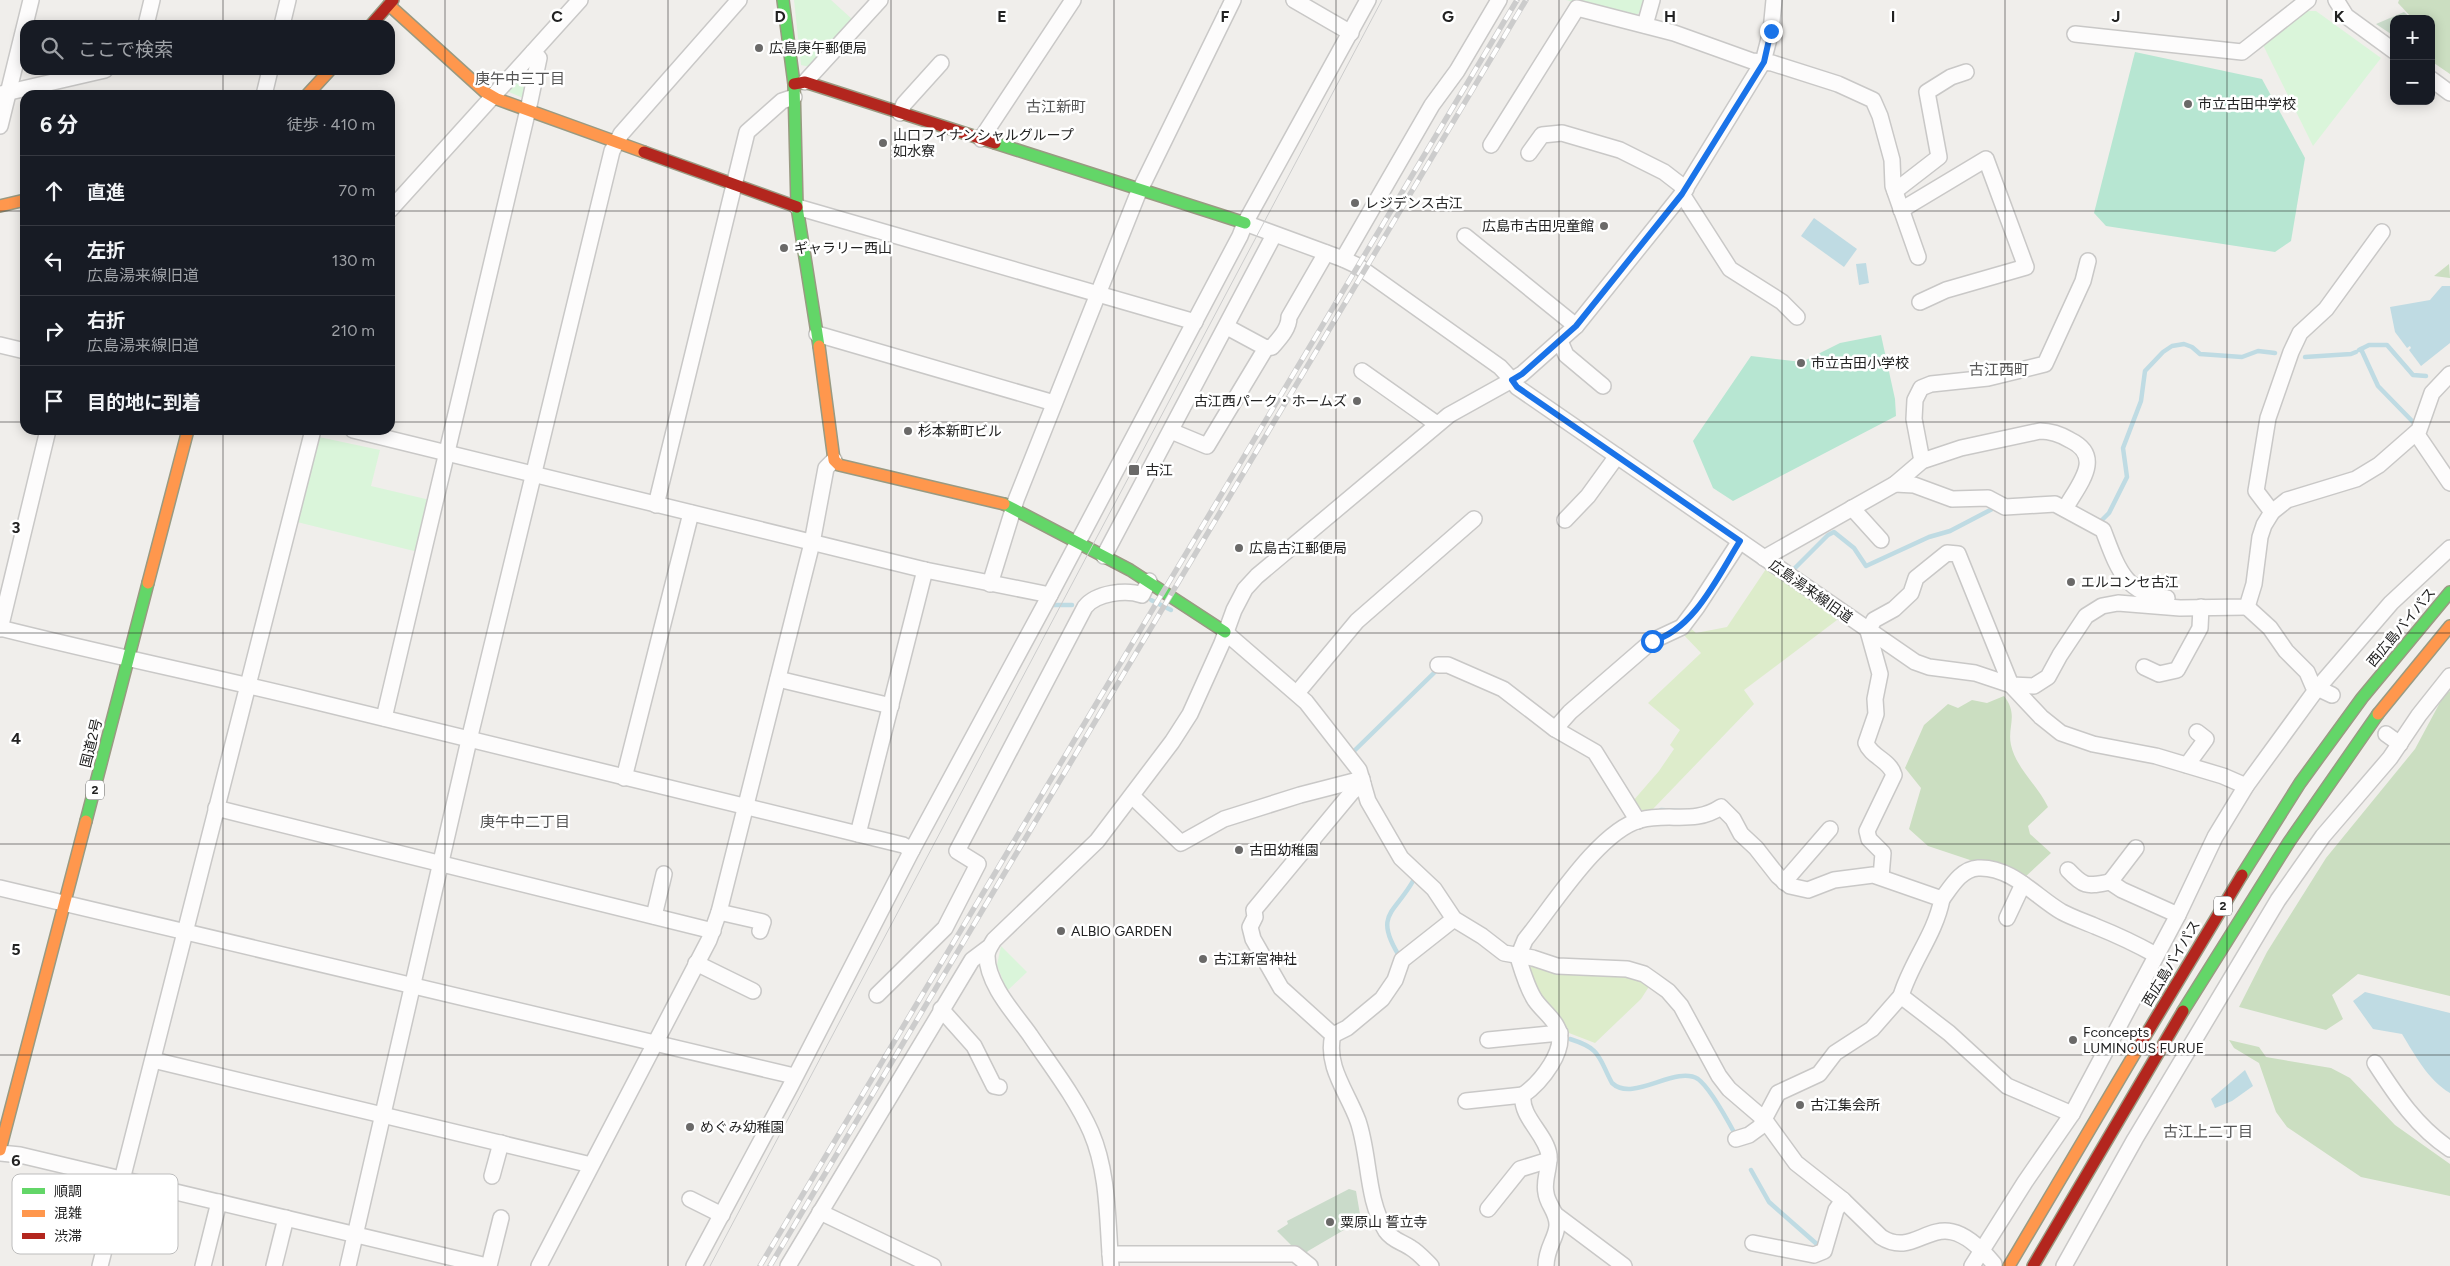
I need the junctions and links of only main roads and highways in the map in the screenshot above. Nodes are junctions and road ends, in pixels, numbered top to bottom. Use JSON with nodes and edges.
{"nodes":[{"id":1,"x":783,"y":0,"type":"edge"},
{"id":2,"x":389,"y":2,"type":"edge"},
{"id":3,"x":375,"y":20,"type":"edge"},
{"id":4,"x":326,"y":75,"type":"edge"},
{"id":5,"x":797,"y":88,"type":"junction"},
{"id":6,"x":312,"y":90,"type":"edge"},
{"id":7,"x":20,"y":201,"type":"edge"},
{"id":8,"x":0,"y":206,"type":"edge"},
{"id":9,"x":796,"y":207,"type":"junction"},
{"id":10,"x":1246,"y":223,"type":"road end"},
{"id":11,"x":187,"y":435,"type":"edge"},
{"id":12,"x":2450,"y":592,"type":"edge"},
{"id":13,"x":2450,"y":626,"type":"edge"},
{"id":14,"x":1225,"y":632,"type":"road end"},
{"id":15,"x":0,"y":1152,"type":"edge"},
{"id":16,"x":2001,"y":1265,"type":"edge"},
{"id":17,"x":2033,"y":1266,"type":"edge"}],
"edges":[{"from":1,"to":5,"type":"main road"},
{"from":2,"to":3,"type":"main road"},
{"from":2,"to":9,"type":"main road"},
{"from":4,"to":6,"type":"main road"},
{"from":5,"to":9,"type":"main road"},
{"from":5,"to":10,"type":"main road"},
{"from":7,"to":8,"type":"main road"},
{"from":9,"to":14,"type":"main road"},
{"from":11,"to":15,"type":"main road","name":"国道2号","number":"2"},
{"from":12,"to":16,"type":"main road","name":"西広島バイパス","number":"2"},
{"from":13,"to":17,"type":"main road","number":"2"}]}
